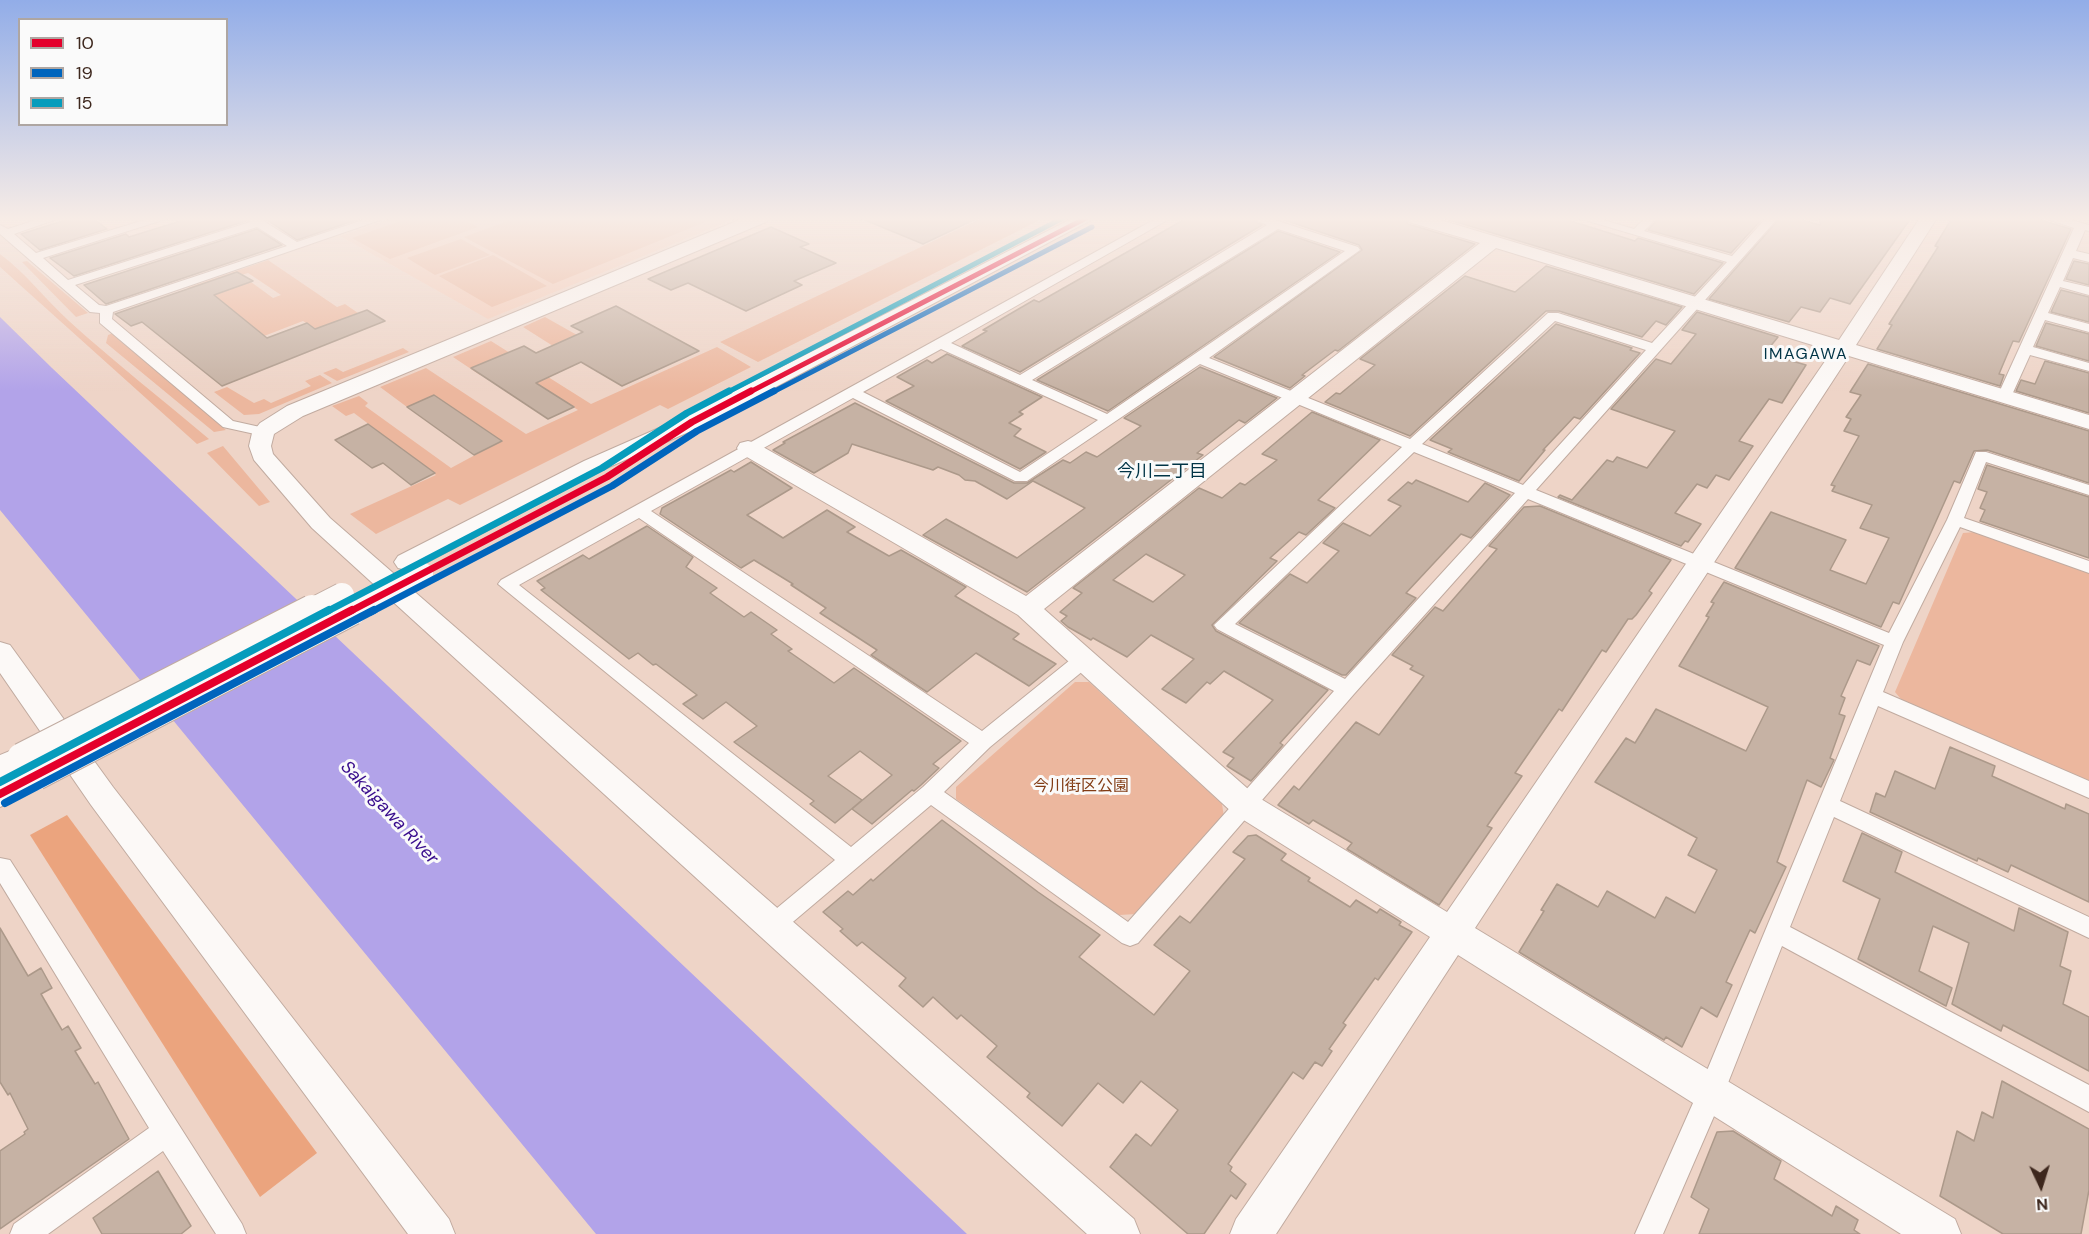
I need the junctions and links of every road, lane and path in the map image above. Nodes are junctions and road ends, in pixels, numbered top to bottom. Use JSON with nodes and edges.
{"nodes":[{"id":1,"x":57,"y":276,"type":"edge"},
{"id":2,"x":92,"y":276,"type":"edge"},
{"id":3,"x":211,"y":276,"type":"edge"},
{"id":4,"x":621,"y":276,"type":"edge"},
{"id":5,"x":975,"y":276,"type":"edge"},
{"id":6,"x":1061,"y":276,"type":"edge"},
{"id":7,"x":1193,"y":276,"type":"edge"},
{"id":8,"x":1318,"y":276,"type":"edge"},
{"id":9,"x":1450,"y":276,"type":"edge"},
{"id":10,"x":1604,"y":276,"type":"edge"},
{"id":11,"x":1721,"y":276,"type":"edge"},
{"id":12,"x":1892,"y":276,"type":"edge"},
{"id":13,"x":2059,"y":276,"type":"edge"},
{"id":14,"x":2056,"y":283,"type":"junction"},
{"id":15,"x":67,"y":284,"type":"junction"},
{"id":16,"x":2089,"y":291,"type":"edge"},
{"id":17,"x":1697,"y":304,"type":"junction"},
{"id":18,"x":107,"y":310,"type":"junction"},
{"id":19,"x":2042,"y":315,"type":"junction"},
{"id":20,"x":2089,"y":328,"type":"edge"},
{"id":21,"x":939,"y":343,"type":"junction"},
{"id":22,"x":1654,"y":348,"type":"junction"},
{"id":23,"x":1844,"y":349,"type":"junction"},
{"id":24,"x":2025,"y":349,"type":"junction"},
{"id":25,"x":1199,"y":359,"type":"junction"},
{"id":26,"x":2089,"y":367,"type":"edge"},
{"id":27,"x":1023,"y":380,"type":"junction"},
{"id":28,"x":852,"y":392,"type":"junction"},
{"id":29,"x":2004,"y":397,"type":"junction"},
{"id":30,"x":1294,"y":398,"type":"junction"},
{"id":31,"x":1109,"y":420,"type":"junction"},
{"id":32,"x":692,"y":422,"type":"junction"},
{"id":33,"x":2089,"y":422,"type":"edge"},
{"id":34,"x":264,"y":432,"type":"junction"},
{"id":35,"x":1412,"y":446,"type":"junction"},
{"id":36,"x":748,"y":448,"type":"junction"},
{"id":37,"x":2089,"y":490,"type":"edge"},
{"id":38,"x":1525,"y":493,"type":"junction"},
{"id":39,"x":638,"y":510,"type":"junction"},
{"id":40,"x":1954,"y":520,"type":"junction"},
{"id":41,"x":1701,"y":564,"type":"junction"},
{"id":42,"x":2089,"y":567,"type":"edge"},
{"id":43,"x":1027,"y":609,"type":"junction"},
{"id":44,"x":1894,"y":642,"type":"junction"},
{"id":45,"x":0,"y":652,"type":"edge"},
{"id":46,"x":1082,"y":661,"type":"junction"},
{"id":47,"x":1347,"y":689,"type":"junction"},
{"id":48,"x":1874,"y":696,"type":"junction"},
{"id":49,"x":983,"y":742,"type":"junction"},
{"id":50,"x":0,"y":769,"type":"edge"},
{"id":51,"x":2089,"y":790,"type":"edge"},
{"id":52,"x":930,"y":793,"type":"junction"},
{"id":53,"x":0,"y":794,"type":"edge"},
{"id":54,"x":1245,"y":805,"type":"junction"},
{"id":55,"x":1829,"y":805,"type":"junction"},
{"id":56,"x":850,"y":859,"type":"junction"},
{"id":57,"x":0,"y":868,"type":"edge"},
{"id":58,"x":773,"y":925,"type":"junction"},
{"id":59,"x":2089,"y":928,"type":"edge"},
{"id":60,"x":1452,"y":931,"type":"junction"},
{"id":61,"x":1776,"y":931,"type":"junction"},
{"id":62,"x":1711,"y":1093,"type":"junction"},
{"id":63,"x":2089,"y":1099,"type":"edge"},
{"id":64,"x":166,"y":1132,"type":"junction"},
{"id":65,"x":422,"y":1229,"type":"edge"},
{"id":66,"x":24,"y":1234,"type":"edge"},
{"id":67,"x":232,"y":1234,"type":"edge"},
{"id":68,"x":1119,"y":1234,"type":"edge"},
{"id":69,"x":1251,"y":1234,"type":"edge"},
{"id":70,"x":1649,"y":1234,"type":"edge"},
{"id":71,"x":1940,"y":1234,"type":"edge"}],
"edges":[{"from":1,"to":15,"type":"street"},
{"from":2,"to":15,"type":"street"},
{"from":3,"to":18,"type":"street"},
{"from":4,"to":34,"type":"street"},
{"from":5,"to":32,"type":"street"},
{"from":6,"to":21,"type":"street"},
{"from":7,"to":27,"type":"street"},
{"from":8,"to":25,"type":"street"},
{"from":9,"to":30,"type":"street"},
{"from":10,"to":17,"type":"street"},
{"from":11,"to":17,"type":"street"},
{"from":12,"to":23,"type":"street"},
{"from":13,"to":14,"type":"street"},
{"from":14,"to":16,"type":"street"},
{"from":14,"to":19,"type":"street"},
{"from":15,"to":18,"type":"street"},
{"from":17,"to":22,"type":"street"},
{"from":17,"to":23,"type":"street"},
{"from":18,"to":34,"type":"street"},
{"from":19,"to":20,"type":"street"},
{"from":19,"to":24,"type":"street"},
{"from":21,"to":27,"type":"street"},
{"from":21,"to":28,"type":"street"},
{"from":22,"to":35,"type":"street"},
{"from":22,"to":38,"type":"street"},
{"from":23,"to":29,"type":"street"},
{"from":23,"to":41,"type":"street"},
{"from":24,"to":26,"type":"street"},
{"from":24,"to":29,"type":"street"},
{"from":25,"to":30,"type":"street"},
{"from":25,"to":31,"type":"street"},
{"from":27,"to":31,"type":"street"},
{"from":28,"to":31,"type":"street"},
{"from":28,"to":36,"type":"street"},
{"from":29,"to":33,"type":"street"},
{"from":30,"to":35,"type":"street"},
{"from":30,"to":43,"type":"street"},
{"from":32,"to":50,"type":"street","bridge":true},
{"from":32,"to":53,"type":"street","bridge":true},
{"from":34,"to":58,"type":"street"},
{"from":35,"to":38,"type":"street"},
{"from":35,"to":47,"type":"street"},
{"from":36,"to":39,"type":"street"},
{"from":36,"to":43,"type":"street"},
{"from":37,"to":40,"type":"street"},
{"from":38,"to":41,"type":"street"},
{"from":38,"to":47,"type":"street"},
{"from":39,"to":49,"type":"street"},
{"from":39,"to":56,"type":"street"},
{"from":40,"to":42,"type":"street"},
{"from":40,"to":44,"type":"street"},
{"from":41,"to":44,"type":"street"},
{"from":41,"to":60,"type":"street"},
{"from":43,"to":46,"type":"street"},
{"from":44,"to":48,"type":"street"},
{"from":45,"to":65,"type":"street"},
{"from":46,"to":49,"type":"street"},
{"from":46,"to":54,"type":"street"},
{"from":47,"to":54,"type":"street"},
{"from":48,"to":51,"type":"street"},
{"from":48,"to":55,"type":"street"},
{"from":49,"to":52,"type":"street"},
{"from":52,"to":54,"type":"street"},
{"from":52,"to":56,"type":"street"},
{"from":54,"to":60,"type":"street"},
{"from":55,"to":59,"type":"street"},
{"from":55,"to":61,"type":"street"},
{"from":56,"to":58,"type":"street"},
{"from":57,"to":64,"type":"street"},
{"from":58,"to":68,"type":"street"},
{"from":60,"to":62,"type":"street"},
{"from":60,"to":69,"type":"street"},
{"from":61,"to":62,"type":"street"},
{"from":61,"to":63,"type":"street"},
{"from":62,"to":70,"type":"street"},
{"from":62,"to":71,"type":"street"},
{"from":64,"to":66,"type":"street"},
{"from":64,"to":67,"type":"street"}]}
